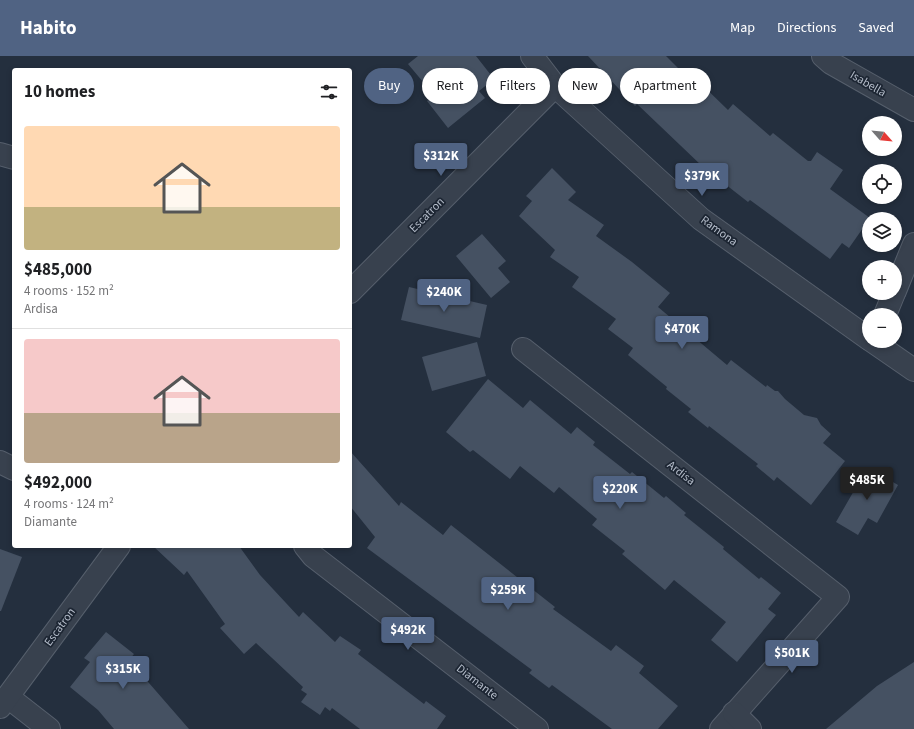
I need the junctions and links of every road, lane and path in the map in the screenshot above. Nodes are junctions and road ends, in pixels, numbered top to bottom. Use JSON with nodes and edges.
{"nodes":[{"id":1,"x":532,"y":56,"type":"edge"},
{"id":2,"x":823,"y":56,"type":"edge"},
{"id":3,"x":555,"y":86,"type":"junction"},
{"id":4,"x":914,"y":110,"type":"edge"},
{"id":5,"x":0,"y":154,"type":"edge"},
{"id":6,"x":12,"y":157,"type":"edge"},
{"id":7,"x":914,"y":244,"type":"edge"},
{"id":8,"x":902,"y":274,"type":"edge"},
{"id":9,"x":352,"y":290,"type":"edge"},
{"id":10,"x":862,"y":334,"type":"edge"},
{"id":11,"x":882,"y":348,"type":"edge"},
{"id":12,"x":524,"y":349,"type":"dead end"},
{"id":13,"x":914,"y":370,"type":"edge"},
{"id":14,"x":0,"y":462,"type":"edge"},
{"id":15,"x":12,"y":469,"type":"edge"},
{"id":16,"x":118,"y":548,"type":"edge"},
{"id":17,"x":307,"y":548,"type":"edge"},
{"id":18,"x":4,"y":702,"type":"edge"},
{"id":19,"x":728,"y":721,"type":"edge"},
{"id":20,"x":49,"y":729,"type":"edge"},
{"id":21,"x":537,"y":729,"type":"edge"},
{"id":22,"x":750,"y":729,"type":"edge"}],
"edges":[{"from":1,"to":3,"type":"street","name":"Ramona"},
{"from":2,"to":4,"type":"street","name":"Isabella"},
{"from":3,"to":9,"type":"street","name":"Escatron"},
{"from":3,"to":10,"type":"street","name":"Ramona"},
{"from":5,"to":6,"type":"street"},
{"from":7,"to":8,"type":"street"},
{"from":11,"to":13,"type":"street","name":"Ramona"},
{"from":12,"to":19,"type":"street","name":"Ardisa"},
{"from":14,"to":15,"type":"street"},
{"from":16,"to":18,"type":"street","name":"Escatron"},
{"from":17,"to":21,"type":"street","name":"Diamante"},
{"from":18,"to":20,"type":"street"},
{"from":19,"to":22,"type":"street"}]}
